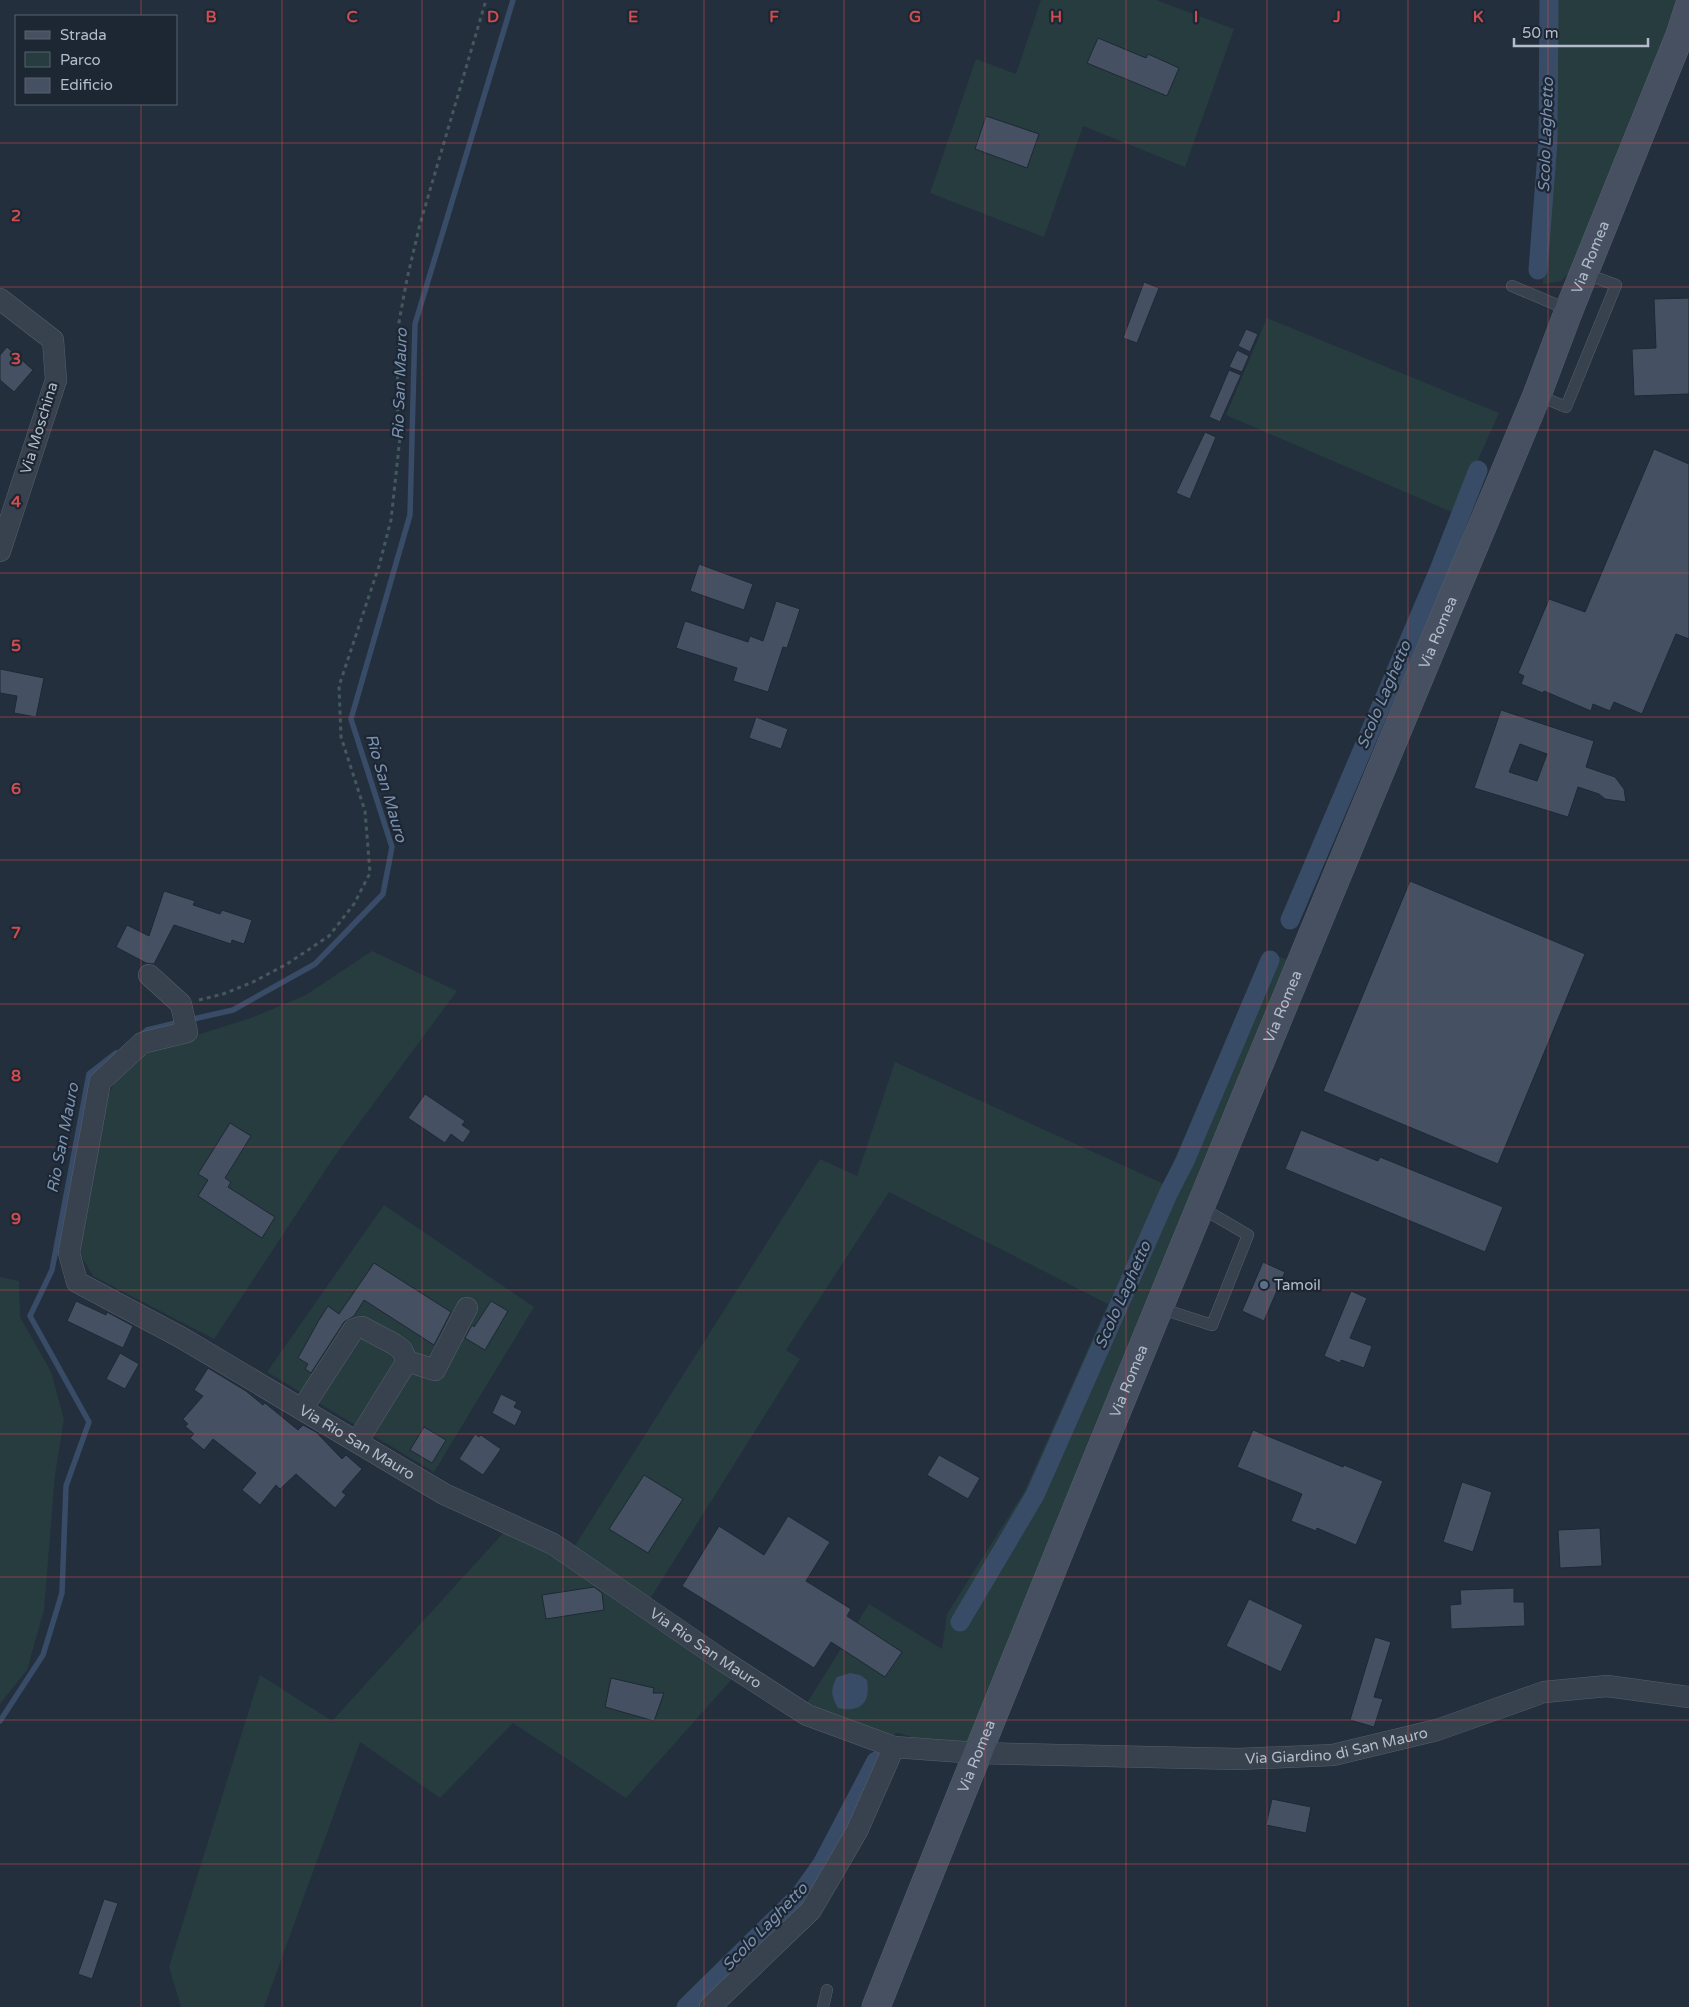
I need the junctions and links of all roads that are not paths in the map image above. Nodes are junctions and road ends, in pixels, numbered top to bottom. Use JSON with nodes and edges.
{"nodes":[{"id":1,"x":1689,"y":7,"type":"edge"},
{"id":2,"x":1583,"y":273,"type":"junction"},
{"id":3,"x":1512,"y":286,"type":"dead end"},
{"id":4,"x":0,"y":299,"type":"edge"},
{"id":5,"x":1569,"y":310,"type":"junction"},
{"id":6,"x":1537,"y":395,"type":"junction"},
{"id":7,"x":0,"y":551,"type":"edge"},
{"id":8,"x":149,"y":975,"type":"dead end"},
{"id":9,"x":1200,"y":1207,"type":"junction"},
{"id":10,"x":467,"y":1308,"type":"dead end"},
{"id":11,"x":1159,"y":1308,"type":"junction"},
{"id":12,"x":407,"y":1361,"type":"junction"},
{"id":13,"x":302,"y":1409,"type":"junction"},
{"id":14,"x":358,"y":1442,"type":"junction"},
{"id":15,"x":1689,"y":1697,"type":"edge"},
{"id":16,"x":894,"y":1747,"type":"junction"},
{"id":17,"x":977,"y":1753,"type":"junction"},
{"id":18,"x":827,"y":1990,"type":"dead end"},
{"id":19,"x":710,"y":2007,"type":"edge"},
{"id":20,"x":823,"y":2007,"type":"edge"},
{"id":21,"x":876,"y":2007,"type":"edge"}],
"edges":[{"from":1,"to":2,"type":"main road","name":"Via Romea"},
{"from":2,"to":5,"type":"main road","name":"Via Romea"},
{"from":2,"to":6,"type":"lane"},
{"from":3,"to":5,"type":"lane"},
{"from":4,"to":7,"type":"street","name":"Via Moschina"},
{"from":5,"to":6,"type":"main road","name":"Via Romea"},
{"from":6,"to":9,"type":"main road","name":"Via Romea"},
{"from":8,"to":13,"type":"street","name":"Via Rio San Mauro"},
{"from":9,"to":11,"type":"main road","name":"Via Romea"},
{"from":9,"to":11,"type":"lane"},
{"from":10,"to":12,"type":"street"},
{"from":11,"to":17,"type":"main road","name":"Via Romea"},
{"from":12,"to":13,"type":"street"},
{"from":12,"to":14,"type":"street"},
{"from":13,"to":14,"type":"street","name":"Via Rio San Mauro"},
{"from":14,"to":16,"type":"street","name":"Via Rio San Mauro"},
{"from":15,"to":17,"type":"street","name":"Via Giardino di San Mauro"},
{"from":16,"to":17,"type":"street","name":"Via Rio San Mauro"},
{"from":16,"to":19,"type":"street"},
{"from":17,"to":21,"type":"main road","name":"Via Romea"},
{"from":18,"to":20,"type":"lane"}]}
